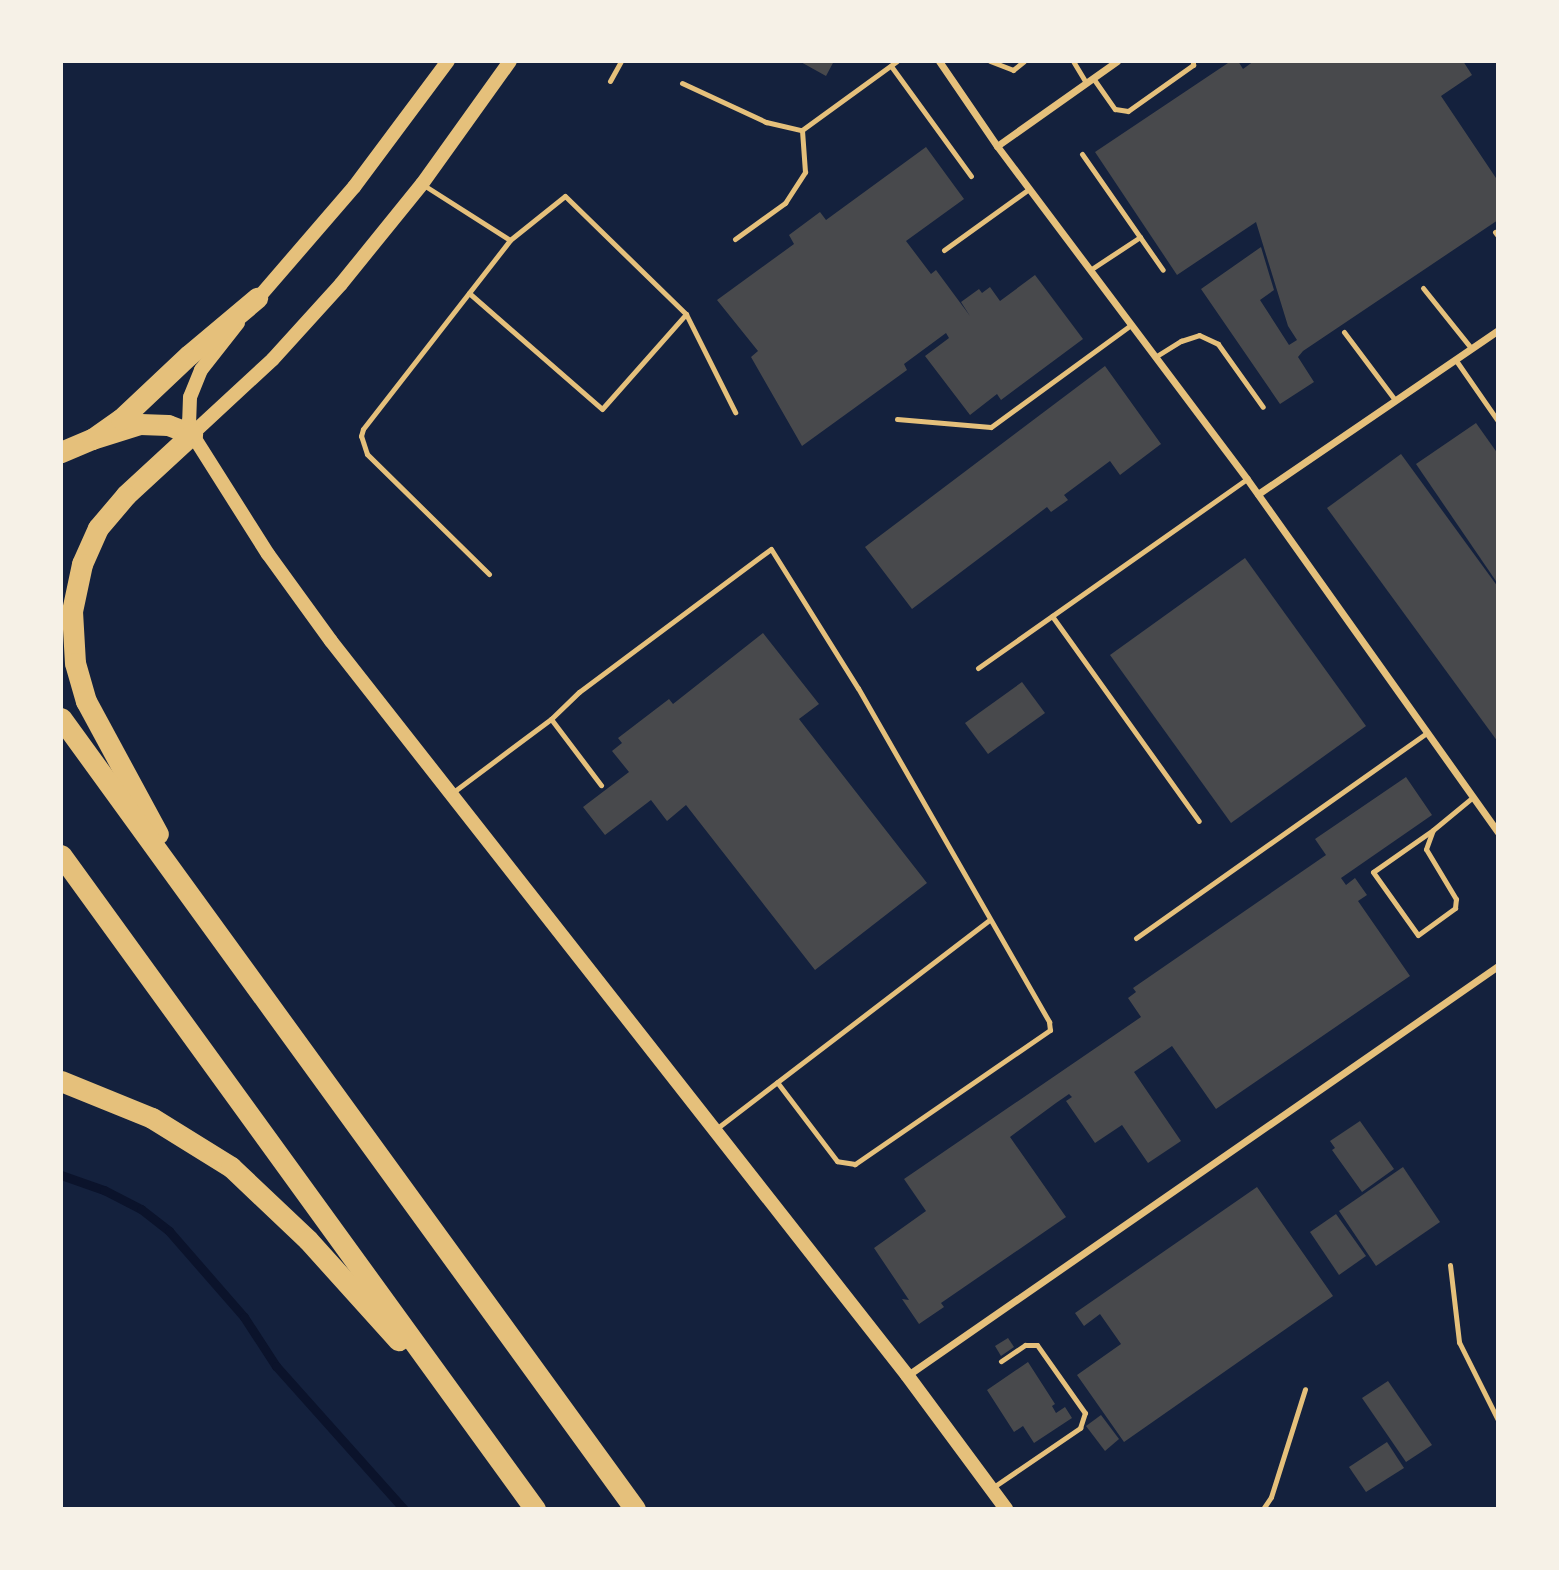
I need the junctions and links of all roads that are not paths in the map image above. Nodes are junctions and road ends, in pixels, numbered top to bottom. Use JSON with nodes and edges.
{"nodes":[{"id":1,"x":448,"y":61,"type":"edge"},
{"id":2,"x":510,"y":61,"type":"edge"},
{"id":3,"x":621,"y":61,"type":"edge"},
{"id":4,"x":897,"y":61,"type":"edge"},
{"id":5,"x":939,"y":61,"type":"edge"},
{"id":6,"x":990,"y":61,"type":"edge"},
{"id":7,"x":1024,"y":61,"type":"edge"},
{"id":8,"x":1073,"y":61,"type":"edge"},
{"id":9,"x":1117,"y":61,"type":"edge"},
{"id":10,"x":1193,"y":61,"type":"edge"},
{"id":11,"x":891,"y":66,"type":"junction"},
{"id":12,"x":610,"y":81,"type":"dead end"},
{"id":13,"x":1089,"y":81,"type":"junction"},
{"id":14,"x":682,"y":83,"type":"dead end"},
{"id":15,"x":802,"y":130,"type":"junction"},
{"id":16,"x":997,"y":146,"type":"junction"},
{"id":17,"x":1082,"y":154,"type":"dead end"},
{"id":18,"x":971,"y":176,"type":"dead end"},
{"id":19,"x":422,"y":184,"type":"junction"},
{"id":20,"x":1029,"y":189,"type":"junction"},
{"id":21,"x":1140,"y":237,"type":"junction"},
{"id":22,"x":735,"y":239,"type":"dead end"},
{"id":23,"x":509,"y":240,"type":"junction"},
{"id":24,"x":944,"y":250,"type":"dead end"},
{"id":25,"x":1090,"y":270,"type":"junction"},
{"id":26,"x":1163,"y":270,"type":"dead end"},
{"id":27,"x":1423,"y":288,"type":"dead end"},
{"id":28,"x":469,"y":293,"type":"junction"},
{"id":29,"x":257,"y":299,"type":"junction"},
{"id":30,"x":686,"y":314,"type":"junction"},
{"id":31,"x":1131,"y":325,"type":"junction"},
{"id":32,"x":1498,"y":330,"type":"edge"},
{"id":33,"x":1344,"y":332,"type":"dead end"},
{"id":34,"x":1471,"y":348,"type":"junction"},
{"id":35,"x":1155,"y":357,"type":"junction"},
{"id":36,"x":1455,"y":359,"type":"junction"},
{"id":37,"x":1395,"y":400,"type":"junction"},
{"id":38,"x":1263,"y":407,"type":"dead end"},
{"id":39,"x":735,"y":412,"type":"dead end"},
{"id":40,"x":897,"y":419,"type":"dead end"},
{"id":41,"x":1498,"y":421,"type":"edge"},
{"id":42,"x":192,"y":434,"type":"junction"},
{"id":43,"x":92,"y":439,"type":"junction"},
{"id":44,"x":61,"y":452,"type":"edge"},
{"id":45,"x":1247,"y":479,"type":"junction"},
{"id":46,"x":1258,"y":494,"type":"junction"},
{"id":47,"x":489,"y":574,"type":"dead end"},
{"id":48,"x":1052,"y":616,"type":"junction"},
{"id":49,"x":978,"y":668,"type":"dead end"},
{"id":50,"x":61,"y":718,"type":"edge"},
{"id":51,"x":551,"y":719,"type":"junction"},
{"id":52,"x":1427,"y":733,"type":"junction"},
{"id":53,"x":601,"y":785,"type":"dead end"},
{"id":54,"x":452,"y":793,"type":"junction"},
{"id":55,"x":1473,"y":797,"type":"junction"},
{"id":56,"x":1199,"y":821,"type":"dead end"},
{"id":57,"x":1433,"y":830,"type":"junction"},
{"id":58,"x":1498,"y":832,"type":"edge"},
{"id":59,"x":61,"y":855,"type":"edge"},
{"id":60,"x":205,"y":918,"type":"junction"},
{"id":61,"x":989,"y":920,"type":"junction"},
{"id":62,"x":1136,"y":938,"type":"dead end"},
{"id":63,"x":1498,"y":966,"type":"edge"},
{"id":64,"x":61,"y":1081,"type":"edge"},
{"id":65,"x":777,"y":1082,"type":"junction"},
{"id":66,"x":715,"y":1130,"type":"junction"},
{"id":67,"x":1450,"y":1265,"type":"dead end"},
{"id":68,"x":1000,"y":1361,"type":"dead end"},
{"id":69,"x":907,"y":1375,"type":"junction"},
{"id":70,"x":1305,"y":1389,"type":"dead end"},
{"id":71,"x":1498,"y":1420,"type":"edge"},
{"id":72,"x":476,"y":1429,"type":"junction"},
{"id":73,"x":992,"y":1488,"type":"junction"},
{"id":74,"x":535,"y":1509,"type":"edge"},
{"id":75,"x":635,"y":1509,"type":"edge"},
{"id":76,"x":1006,"y":1509,"type":"edge"},
{"id":77,"x":1264,"y":1509,"type":"edge"}],
"edges":[{"from":1,"to":29,"type":"main road"},
{"from":2,"to":19,"type":"main road"},
{"from":3,"to":12,"type":"lane"},
{"from":4,"to":11,"type":"lane"},
{"from":5,"to":16,"type":"street"},
{"from":6,"to":7,"type":"lane"},
{"from":8,"to":13,"type":"lane"},
{"from":9,"to":13,"type":"street"},
{"from":10,"to":13,"type":"lane"},
{"from":11,"to":15,"type":"lane"},
{"from":11,"to":18,"type":"lane"},
{"from":13,"to":16,"type":"street"},
{"from":14,"to":15,"type":"lane"},
{"from":15,"to":22,"type":"lane"},
{"from":16,"to":20,"type":"street"},
{"from":17,"to":21,"type":"lane"},
{"from":19,"to":23,"type":"lane"},
{"from":19,"to":42,"type":"main road"},
{"from":20,"to":24,"type":"lane"},
{"from":20,"to":25,"type":"street"},
{"from":21,"to":25,"type":"lane"},
{"from":21,"to":26,"type":"lane"},
{"from":23,"to":28,"type":"lane"},
{"from":23,"to":30,"type":"lane"},
{"from":25,"to":31,"type":"street"},
{"from":27,"to":34,"type":"lane"},
{"from":28,"to":30,"type":"lane"},
{"from":28,"to":47,"type":"lane"},
{"from":29,"to":42,"type":"main road"},
{"from":29,"to":43,"type":"highway"},
{"from":30,"to":39,"type":"lane"},
{"from":31,"to":35,"type":"street"},
{"from":31,"to":40,"type":"lane"},
{"from":32,"to":34,"type":"street"},
{"from":33,"to":37,"type":"lane"},
{"from":34,"to":36,"type":"street"},
{"from":35,"to":38,"type":"lane"},
{"from":35,"to":45,"type":"street"},
{"from":36,"to":37,"type":"street"},
{"from":36,"to":41,"type":"lane"},
{"from":37,"to":46,"type":"street"},
{"from":42,"to":43,"type":"highway"},
{"from":42,"to":54,"type":"main road"},
{"from":42,"to":60,"type":"highway"},
{"from":43,"to":44,"type":"highway"},
{"from":45,"to":46,"type":"street"},
{"from":45,"to":48,"type":"lane"},
{"from":46,"to":52,"type":"street"},
{"from":48,"to":49,"type":"lane"},
{"from":48,"to":56,"type":"lane"},
{"from":50,"to":60,"type":"highway"},
{"from":51,"to":53,"type":"lane"},
{"from":51,"to":54,"type":"lane"},
{"from":51,"to":61,"type":"lane"},
{"from":52,"to":55,"type":"street"},
{"from":52,"to":62,"type":"lane"},
{"from":54,"to":66,"type":"main road"},
{"from":55,"to":57,"type":"lane"},
{"from":55,"to":58,"type":"street"},
{"from":57,"to":57,"type":"lane"},
{"from":59,"to":72,"type":"highway"},
{"from":60,"to":75,"type":"highway"},
{"from":61,"to":65,"type":"lane"},
{"from":61,"to":65,"type":"lane"},
{"from":63,"to":69,"type":"street"},
{"from":64,"to":72,"type":"highway"},
{"from":65,"to":66,"type":"lane"},
{"from":66,"to":69,"type":"main road"},
{"from":67,"to":71,"type":"lane"},
{"from":68,"to":73,"type":"lane"},
{"from":69,"to":73,"type":"main road"},
{"from":70,"to":77,"type":"lane"},
{"from":72,"to":74,"type":"highway"},
{"from":73,"to":76,"type":"main road"}]}
